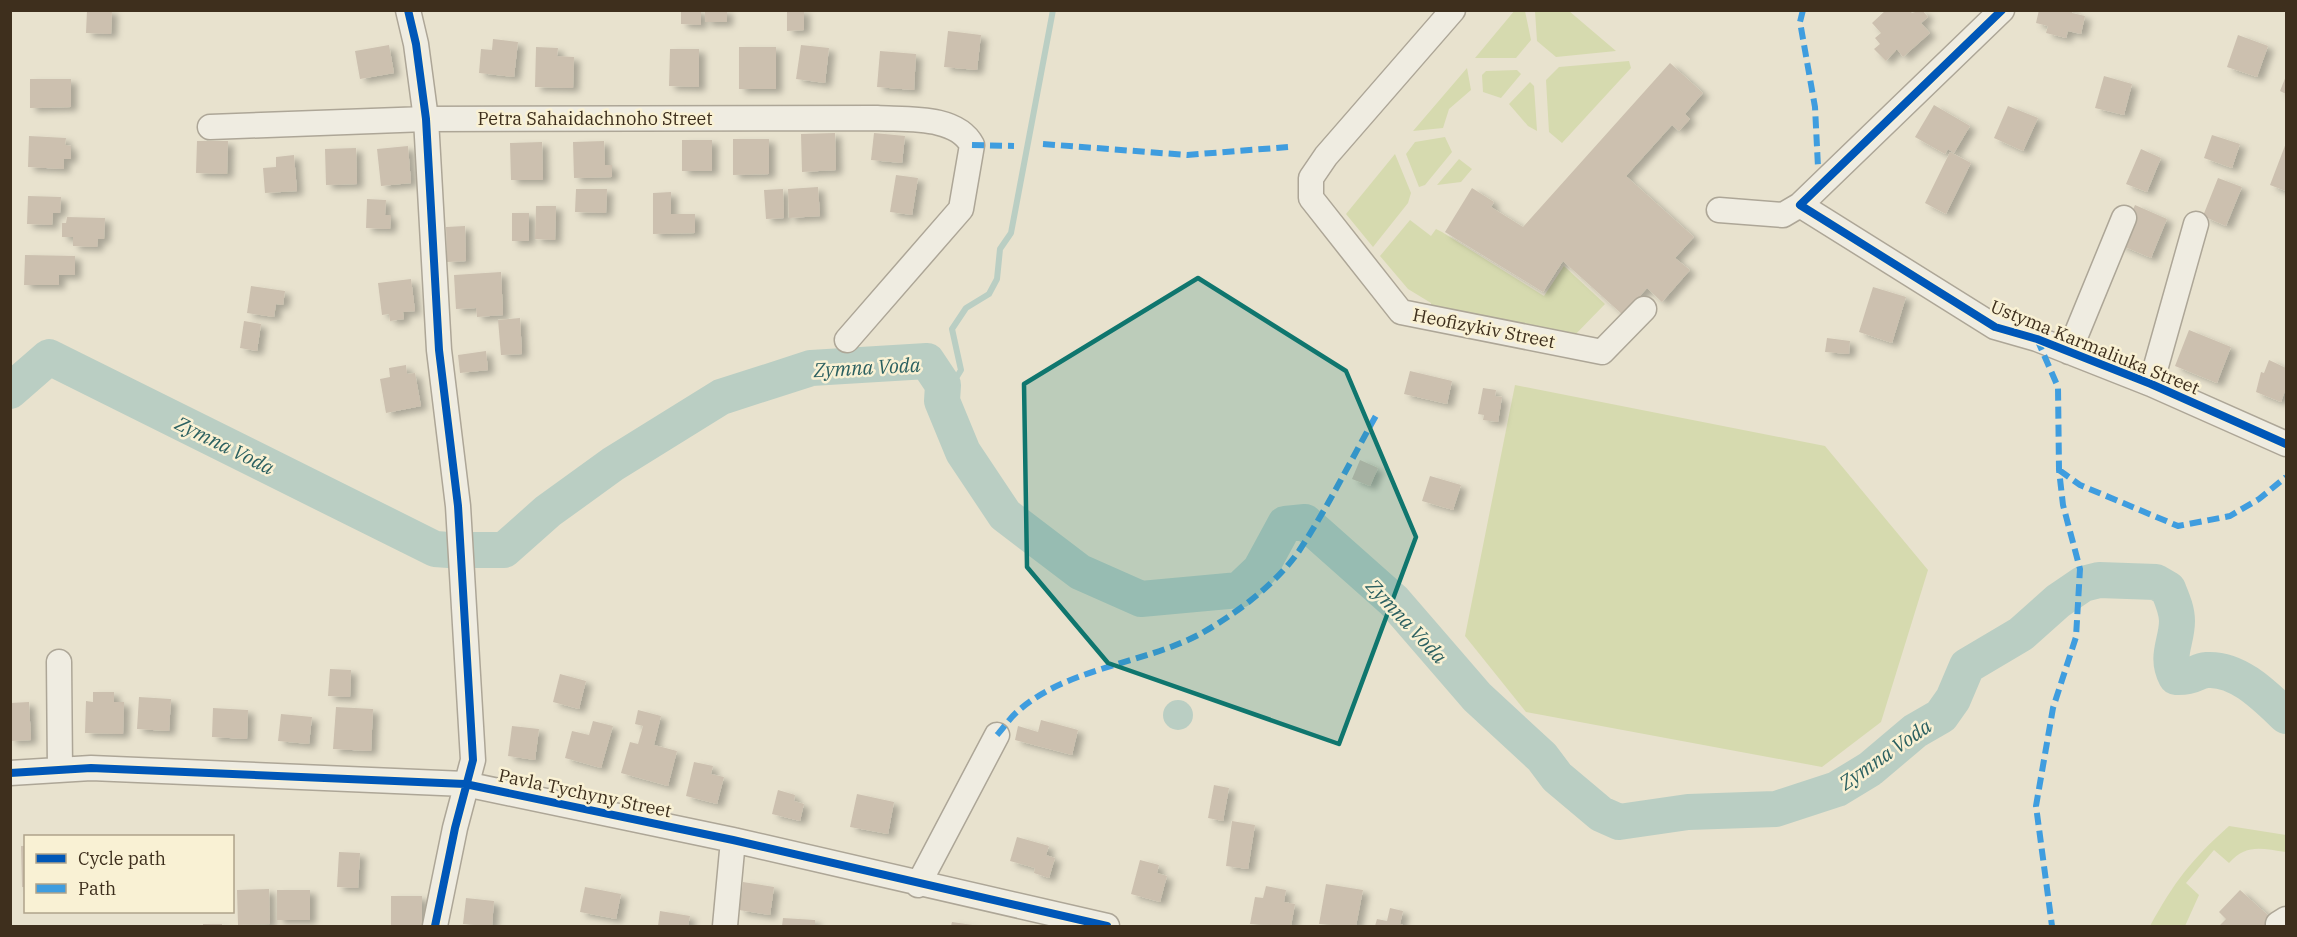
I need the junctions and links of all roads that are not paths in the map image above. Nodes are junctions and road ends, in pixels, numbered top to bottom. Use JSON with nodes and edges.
{"nodes":[{"id":1,"x":408,"y":10,"type":"edge"},
{"id":2,"x":1453,"y":10,"type":"edge"},
{"id":3,"x":2002,"y":10,"type":"edge"},
{"id":4,"x":426,"y":119,"type":"junction"},
{"id":5,"x":210,"y":127,"type":"dead end"},
{"id":6,"x":1800,"y":205,"type":"junction"},
{"id":7,"x":1719,"y":210,"type":"dead end"},
{"id":8,"x":2124,"y":218,"type":"dead end"},
{"id":9,"x":2196,"y":224,"type":"dead end"},
{"id":10,"x":1644,"y":309,"type":"dead end"},
{"id":11,"x":847,"y":340,"type":"dead end"},
{"id":12,"x":2069,"y":352,"type":"junction"},
{"id":13,"x":2151,"y":384,"type":"junction"},
{"id":14,"x":2286,"y":444,"type":"edge"},
{"id":15,"x":59,"y":662,"type":"dead end"},
{"id":16,"x":997,"y":735,"type":"dead end"},
{"id":17,"x":60,"y":770,"type":"junction"},
{"id":18,"x":10,"y":773,"type":"edge"},
{"id":19,"x":465,"y":784,"type":"junction"},
{"id":20,"x":733,"y":840,"type":"junction"},
{"id":21,"x":918,"y":885,"type":"junction"},
{"id":22,"x":435,"y":927,"type":"edge"},
{"id":23,"x":725,"y":927,"type":"edge"},
{"id":24,"x":1107,"y":927,"type":"edge"}],
"edges":[{"from":1,"to":4,"type":"street"},
{"from":2,"to":10,"type":"street","name":"Heofizykiv Street"},
{"from":3,"to":6,"type":"street"},
{"from":4,"to":5,"type":"street","name":"Petra Sahaidachnoho Street"},
{"from":4,"to":11,"type":"street","name":"Petra Sahaidachnoho Street"},
{"from":4,"to":19,"type":"street"},
{"from":6,"to":7,"type":"street"},
{"from":6,"to":12,"type":"street","name":"Ustyma Karmaliuka Street"},
{"from":8,"to":12,"type":"street"},
{"from":9,"to":13,"type":"street"},
{"from":12,"to":13,"type":"street","name":"Ustyma Karmaliuka Street"},
{"from":13,"to":14,"type":"street","name":"Ustyma Karmaliuka Street"},
{"from":15,"to":17,"type":"street"},
{"from":16,"to":21,"type":"street"},
{"from":17,"to":18,"type":"street","name":"Pavla Tychyny Street"},
{"from":17,"to":19,"type":"street","name":"Pavla Tychyny Street"},
{"from":19,"to":20,"type":"street","name":"Pavla Tychyny Street"},
{"from":19,"to":22,"type":"street"},
{"from":20,"to":21,"type":"street","name":"Pavla Tychyny Street"},
{"from":20,"to":23,"type":"street"},
{"from":21,"to":24,"type":"street","name":"Pavla Tychyny Street"}]}
